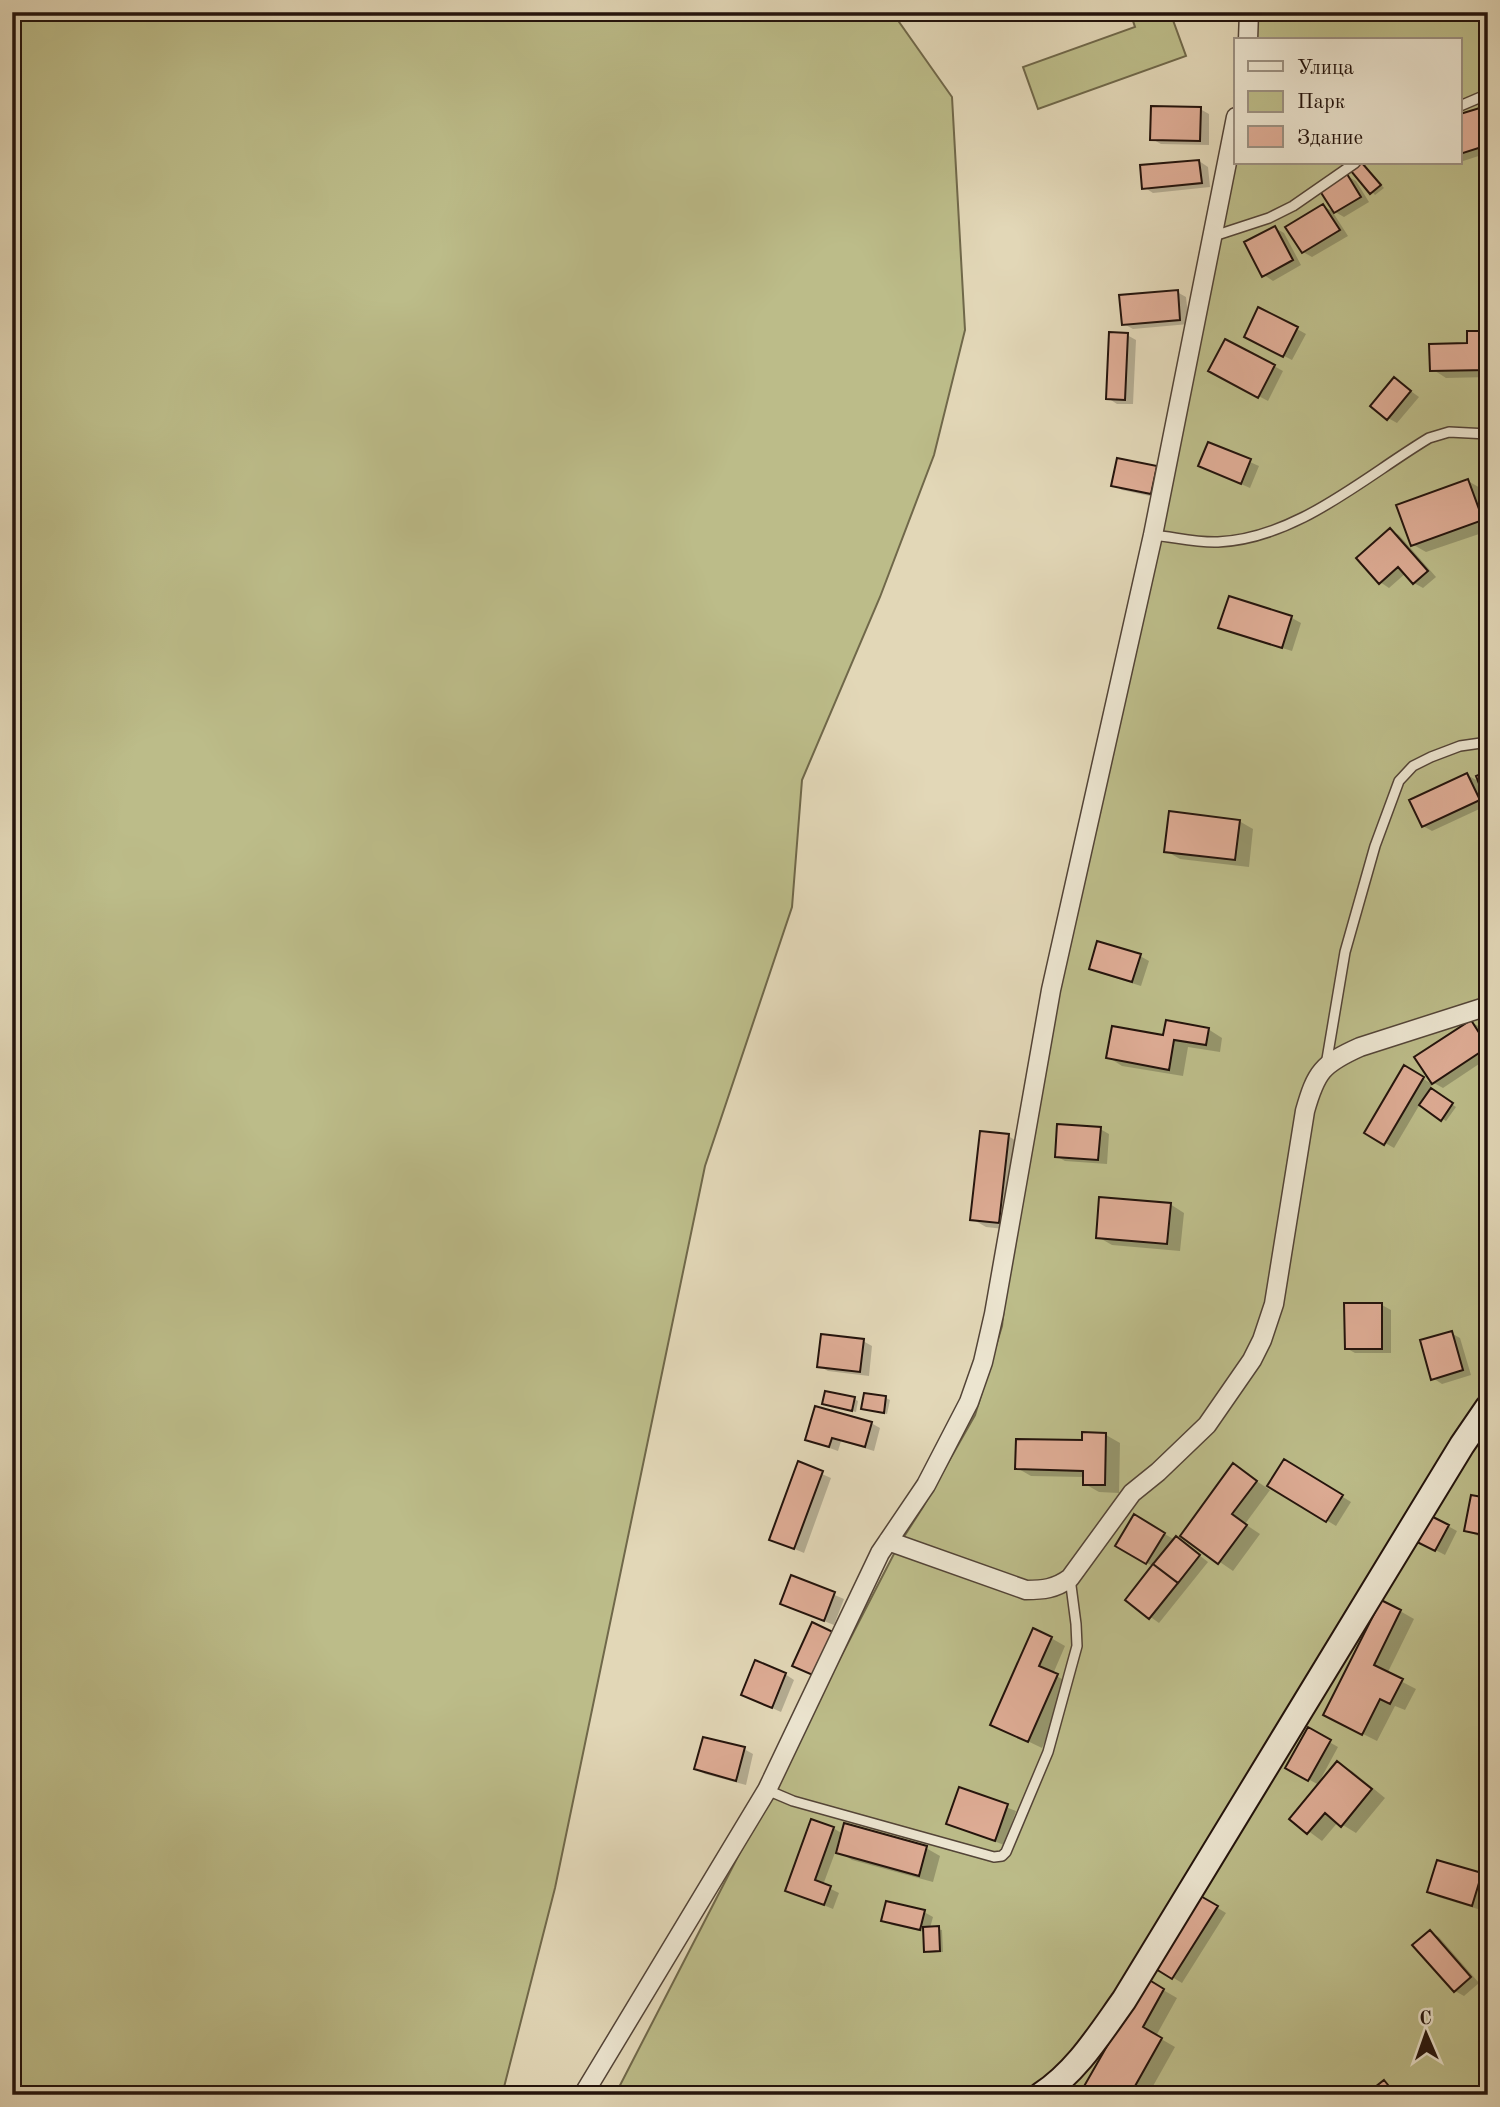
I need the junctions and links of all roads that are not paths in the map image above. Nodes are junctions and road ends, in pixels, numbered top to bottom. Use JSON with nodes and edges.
{"nodes":[{"id":1,"x":1249,"y":12,"type":"edge"},
{"id":2,"x":1248,"y":38,"type":"edge"},
{"id":3,"x":1488,"y":94,"type":"edge"},
{"id":4,"x":1462,"y":105,"type":"edge"},
{"id":5,"x":1234,"y":128,"type":"edge"},
{"id":6,"x":1353,"y":164,"type":"edge"},
{"id":7,"x":1214,"y":236,"type":"junction"},
{"id":8,"x":1488,"y":434,"type":"edge"},
{"id":9,"x":1153,"y":535,"type":"junction"},
{"id":10,"x":1488,"y":741,"type":"edge"},
{"id":11,"x":1488,"y":1006,"type":"edge"},
{"id":12,"x":1325,"y":1066,"type":"junction"},
{"id":13,"x":1488,"y":1407,"type":"edge"},
{"id":14,"x":888,"y":1541,"type":"junction"},
{"id":15,"x":1069,"y":1578,"type":"junction"},
{"id":16,"x":767,"y":1790,"type":"junction"},
{"id":17,"x":1051,"y":2091,"type":"edge"},
{"id":18,"x":583,"y":2095,"type":"edge"}],
"edges":[{"from":1,"to":2,"type":"street"},
{"from":3,"to":4,"type":"lane"},
{"from":5,"to":7,"type":"street"},
{"from":6,"to":7,"type":"lane"},
{"from":7,"to":9,"type":"street"},
{"from":8,"to":9,"type":"lane"},
{"from":9,"to":14,"type":"street"},
{"from":10,"to":12,"type":"lane"},
{"from":11,"to":12,"type":"street"},
{"from":12,"to":15,"type":"street"},
{"from":13,"to":17,"type":"street"},
{"from":14,"to":15,"type":"street"},
{"from":14,"to":16,"type":"street"},
{"from":15,"to":16,"type":"lane"},
{"from":16,"to":18,"type":"street"}]}
